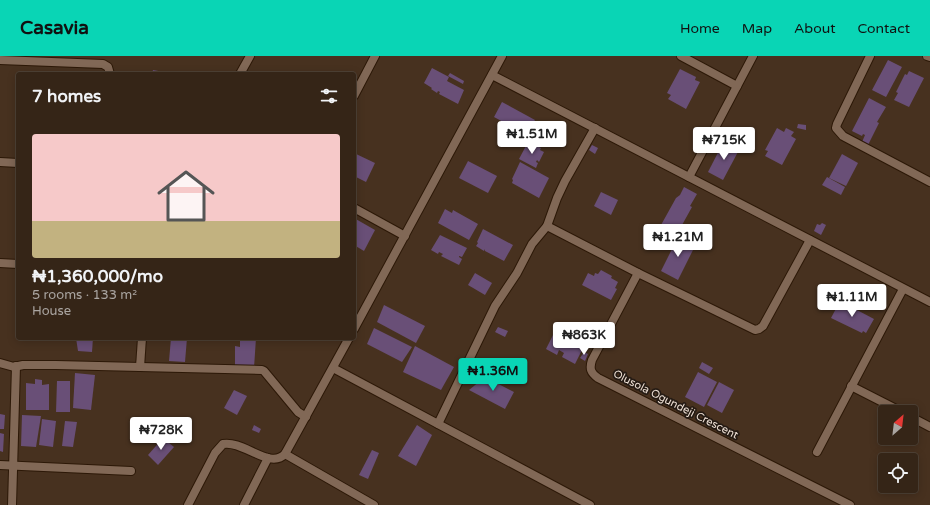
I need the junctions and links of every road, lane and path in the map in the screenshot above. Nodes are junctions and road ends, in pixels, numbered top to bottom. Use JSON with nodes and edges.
{"nodes":[{"id":1,"x":250,"y":56,"type":"edge"},
{"id":2,"x":375,"y":56,"type":"edge"},
{"id":3,"x":502,"y":56,"type":"edge"},
{"id":4,"x":681,"y":56,"type":"edge"},
{"id":5,"x":753,"y":56,"type":"edge"},
{"id":6,"x":870,"y":56,"type":"edge"},
{"id":7,"x":927,"y":56,"type":"edge"},
{"id":8,"x":930,"y":57,"type":"edge"},
{"id":9,"x":0,"y":60,"type":"edge"},
{"id":10,"x":109,"y":72,"type":"edge"},
{"id":11,"x":241,"y":72,"type":"edge"},
{"id":12,"x":492,"y":75,"type":"junction"},
{"id":13,"x":737,"y":86,"type":"junction"},
{"id":14,"x":356,"y":92,"type":"edge"},
{"id":15,"x":594,"y":128,"type":"junction"},
{"id":16,"x":0,"y":162,"type":"edge"},
{"id":17,"x":16,"y":163,"type":"edge"},
{"id":18,"x":689,"y":177,"type":"junction"},
{"id":19,"x":930,"y":182,"type":"edge"},
{"id":20,"x":356,"y":209,"type":"edge"},
{"id":21,"x":547,"y":226,"type":"junction"},
{"id":22,"x":405,"y":236,"type":"junction"},
{"id":23,"x":810,"y":240,"type":"junction"},
{"id":24,"x":0,"y":263,"type":"edge"},
{"id":25,"x":16,"y":264,"type":"edge"},
{"id":26,"x":638,"y":273,"type":"junction"},
{"id":27,"x":903,"y":289,"type":"junction"},
{"id":28,"x":930,"y":302,"type":"edge"},
{"id":29,"x":356,"y":325,"type":"edge"},
{"id":30,"x":142,"y":340,"type":"edge"},
{"id":31,"x":348,"y":340,"type":"edge"},
{"id":32,"x":0,"y":363,"type":"edge"},
{"id":33,"x":16,"y":366,"type":"junction"},
{"id":34,"x":140,"y":367,"type":"junction"},
{"id":35,"x":333,"y":368,"type":"junction"},
{"id":36,"x":851,"y":386,"type":"junction"},
{"id":37,"x":888,"y":405,"type":"edge"},
{"id":38,"x":306,"y":417,"type":"junction"},
{"id":39,"x":918,"y":421,"type":"edge"},
{"id":40,"x":438,"y":424,"type":"junction"},
{"id":41,"x":930,"y":427,"type":"edge"},
{"id":42,"x":817,"y":452,"type":"dead end"},
{"id":43,"x":285,"y":454,"type":"junction"},
{"id":44,"x":268,"y":458,"type":"junction"},
{"id":45,"x":0,"y":465,"type":"edge"},
{"id":46,"x":14,"y":465,"type":"junction"},
{"id":47,"x":132,"y":471,"type":"dead end"},
{"id":48,"x":12,"y":505,"type":"edge"},
{"id":49,"x":188,"y":505,"type":"edge"},
{"id":50,"x":244,"y":505,"type":"edge"},
{"id":51,"x":374,"y":505,"type":"edge"},
{"id":52,"x":590,"y":505,"type":"edge"},
{"id":53,"x":850,"y":505,"type":"edge"}],
"edges":[{"from":1,"to":11,"type":"street"},
{"from":2,"to":14,"type":"street"},
{"from":3,"to":12,"type":"street"},
{"from":4,"to":13,"type":"street"},
{"from":5,"to":13,"type":"street"},
{"from":6,"to":19,"type":"street"},
{"from":7,"to":8,"type":"street"},
{"from":9,"to":10,"type":"street"},
{"from":12,"to":15,"type":"street"},
{"from":12,"to":22,"type":"street"},
{"from":13,"to":18,"type":"street"},
{"from":15,"to":18,"type":"street"},
{"from":15,"to":21,"type":"street"},
{"from":16,"to":17,"type":"street"},
{"from":18,"to":23,"type":"street"},
{"from":20,"to":22,"type":"street"},
{"from":21,"to":26,"type":"street"},
{"from":21,"to":40,"type":"street"},
{"from":22,"to":29,"type":"street"},
{"from":23,"to":26,"type":"street"},
{"from":23,"to":27,"type":"street"},
{"from":24,"to":25,"type":"street"},
{"from":26,"to":53,"type":"street","name":"Olusola Ogundeji Crescent"},
{"from":27,"to":28,"type":"street"},
{"from":27,"to":36,"type":"street"},
{"from":30,"to":34,"type":"street"},
{"from":31,"to":35,"type":"street"},
{"from":32,"to":33,"type":"street"},
{"from":33,"to":34,"type":"street"},
{"from":33,"to":46,"type":"street"},
{"from":34,"to":38,"type":"street"},
{"from":35,"to":38,"type":"street"},
{"from":35,"to":40,"type":"street"},
{"from":36,"to":37,"type":"street"},
{"from":36,"to":42,"type":"street"},
{"from":38,"to":43,"type":"street"},
{"from":39,"to":41,"type":"street"},
{"from":40,"to":52,"type":"street"},
{"from":43,"to":44,"type":"street"},
{"from":43,"to":51,"type":"street"},
{"from":44,"to":49,"type":"street"},
{"from":44,"to":50,"type":"street"},
{"from":45,"to":46,"type":"street"},
{"from":46,"to":47,"type":"street"},
{"from":46,"to":48,"type":"street"}]}
